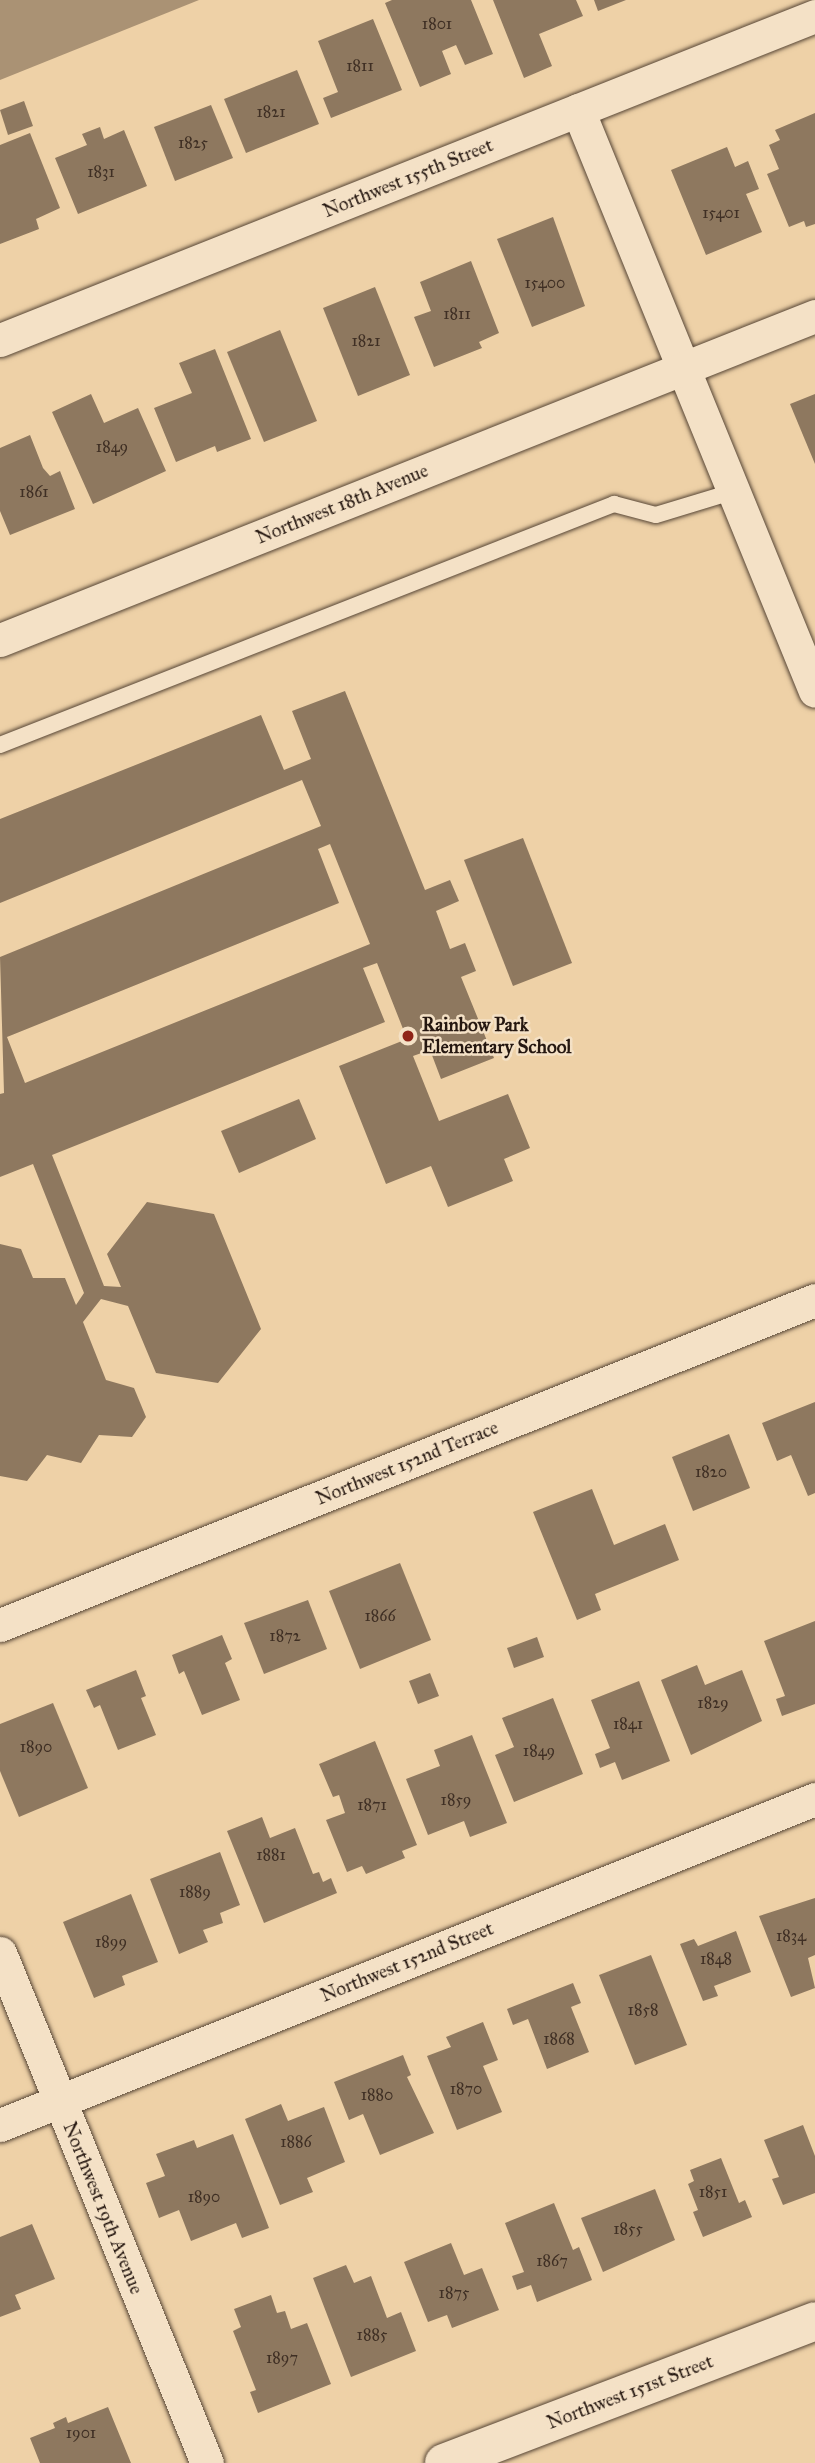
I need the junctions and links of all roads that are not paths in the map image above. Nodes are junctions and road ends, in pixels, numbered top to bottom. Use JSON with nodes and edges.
{"nodes":[{"id":1,"x":815,"y":16,"type":"edge"},
{"id":2,"x":578,"y":110,"type":"junction"},
{"id":3,"x":815,"y":316,"type":"edge"},
{"id":4,"x":0,"y":340,"type":"edge"},
{"id":5,"x":685,"y":368,"type":"junction"},
{"id":6,"x":735,"y":491,"type":"junction"},
{"id":7,"x":0,"y":640,"type":"edge"},
{"id":8,"x":815,"y":691,"type":"edge"},
{"id":9,"x":0,"y":745,"type":"edge"},
{"id":10,"x":815,"y":1300,"type":"edge"},
{"id":11,"x":0,"y":1625,"type":"edge"},
{"id":12,"x":815,"y":1799,"type":"edge"},
{"id":13,"x":0,"y":1953,"type":"edge"},
{"id":14,"x":60,"y":2101,"type":"junction"},
{"id":15,"x":0,"y":2124,"type":"edge"},
{"id":16,"x":815,"y":2321,"type":"edge"},
{"id":17,"x":207,"y":2463,"type":"edge"},
{"id":18,"x":444,"y":2463,"type":"edge"}],
"edges":[{"from":1,"to":2,"type":"street","name":"Northwest 155th Street"},
{"from":2,"to":4,"type":"street","name":"Northwest 155th Street"},
{"from":2,"to":5,"type":"street"},
{"from":3,"to":5,"type":"street","name":"Northwest 18th Avenue"},
{"from":5,"to":6,"type":"street"},
{"from":5,"to":7,"type":"street","name":"Northwest 18th Avenue"},
{"from":6,"to":8,"type":"street"},
{"from":6,"to":9,"type":"lane"},
{"from":10,"to":11,"type":"street","name":"Northwest 152nd Terrace"},
{"from":12,"to":14,"type":"street","name":"Northwest 152nd Street"},
{"from":13,"to":14,"type":"street","name":"Northwest 19th Avenue"},
{"from":14,"to":15,"type":"street","name":"Northwest 152nd Street"},
{"from":14,"to":17,"type":"street","name":"Northwest 19th Avenue"},
{"from":16,"to":18,"type":"street","name":"Northwest 151st Street"}]}
